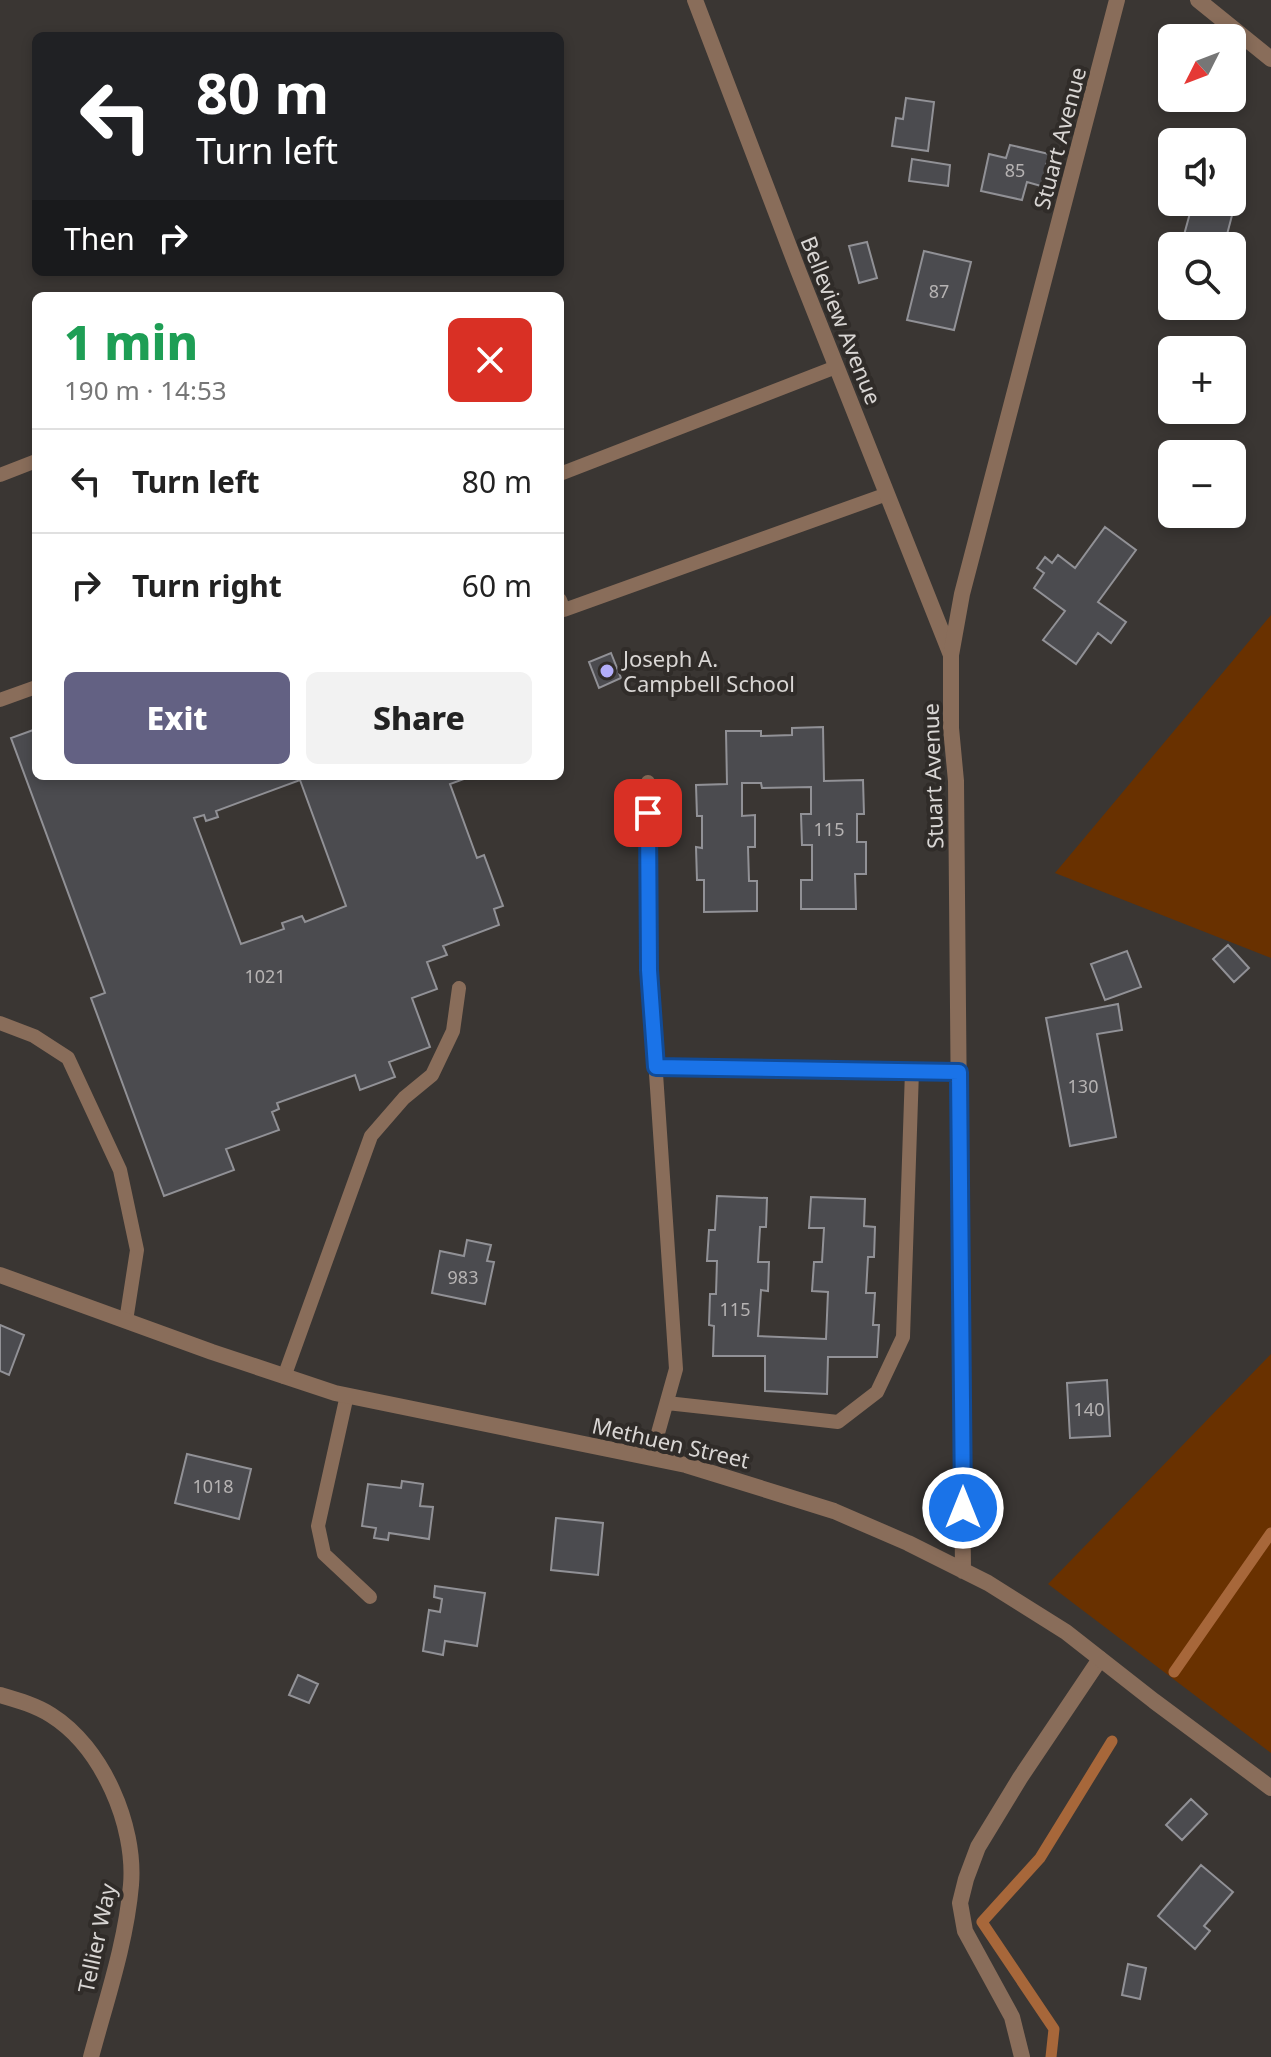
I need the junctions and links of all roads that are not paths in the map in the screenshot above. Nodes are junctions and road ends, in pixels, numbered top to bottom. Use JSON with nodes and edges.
{"nodes":[{"id":1,"x":695,"y":0,"type":"edge"},
{"id":2,"x":1117,"y":0,"type":"edge"},
{"id":3,"x":1198,"y":0,"type":"edge"},
{"id":4,"x":1271,"y":59,"type":"edge"},
{"id":5,"x":836,"y":367,"type":"junction"},
{"id":6,"x":32,"y":463,"type":"edge"},
{"id":7,"x":564,"y":472,"type":"edge"},
{"id":8,"x":0,"y":475,"type":"edge"},
{"id":9,"x":887,"y":494,"type":"junction"},
{"id":10,"x":564,"y":610,"type":"edge"},
{"id":11,"x":951,"y":655,"type":"junction"},
{"id":12,"x":32,"y":688,"type":"edge"},
{"id":13,"x":0,"y":700,"type":"edge"},
{"id":14,"x":648,"y":782,"type":"dead end"},
{"id":15,"x":459,"y":988,"type":"dead end"},
{"id":16,"x":0,"y":1023,"type":"edge"},
{"id":17,"x":656,"y":1067,"type":"junction"},
{"id":18,"x":912,"y":1071,"type":"junction"},
{"id":19,"x":959,"y":1072,"type":"junction"},
{"id":20,"x":0,"y":1275,"type":"edge"},
{"id":21,"x":126,"y":1321,"type":"junction"},
{"id":22,"x":284,"y":1377,"type":"junction"},
{"id":23,"x":347,"y":1395,"type":"junction"},
{"id":24,"x":667,"y":1403,"type":"junction"},
{"id":25,"x":651,"y":1458,"type":"junction"},
{"id":26,"x":963,"y":1571,"type":"junction"},
{"id":27,"x":370,"y":1597,"type":"dead end"},
{"id":28,"x":1100,"y":1659,"type":"junction"},
{"id":29,"x":0,"y":1695,"type":"edge"},
{"id":30,"x":1271,"y":1788,"type":"edge"},
{"id":31,"x":91,"y":2057,"type":"edge"},
{"id":32,"x":1022,"y":2057,"type":"edge"}],
"edges":[{"from":1,"to":5,"type":"street","name":"Belleview Avenue"},
{"from":2,"to":11,"type":"street","name":"Stuart Avenue"},
{"from":3,"to":4,"type":"street"},
{"from":5,"to":7,"type":"lane"},
{"from":5,"to":9,"type":"street","name":"Belleview Avenue"},
{"from":6,"to":8,"type":"lane"},
{"from":9,"to":10,"type":"lane"},
{"from":9,"to":11,"type":"street","name":"Belleview Avenue"},
{"from":11,"to":19,"type":"street","name":"Stuart Avenue"},
{"from":12,"to":13,"type":"lane"},
{"from":14,"to":17,"type":"lane"},
{"from":15,"to":22,"type":"lane"},
{"from":16,"to":21,"type":"lane"},
{"from":17,"to":18,"type":"lane"},
{"from":17,"to":24,"type":"lane"},
{"from":18,"to":19,"type":"lane"},
{"from":18,"to":24,"type":"lane"},
{"from":19,"to":26,"type":"street","name":"Stuart Avenue"},
{"from":20,"to":21,"type":"street","name":"Methuen Street"},
{"from":21,"to":22,"type":"street","name":"Methuen Street"},
{"from":22,"to":23,"type":"street","name":"Methuen Street"},
{"from":23,"to":25,"type":"street","name":"Methuen Street"},
{"from":23,"to":27,"type":"lane"},
{"from":24,"to":25,"type":"lane"},
{"from":25,"to":26,"type":"street","name":"Methuen Street"},
{"from":26,"to":28,"type":"street","name":"Methuen Street"},
{"from":28,"to":30,"type":"street","name":"Methuen Street"},
{"from":28,"to":32,"type":"street"},
{"from":29,"to":31,"type":"street","name":"Tellier Way"}]}
